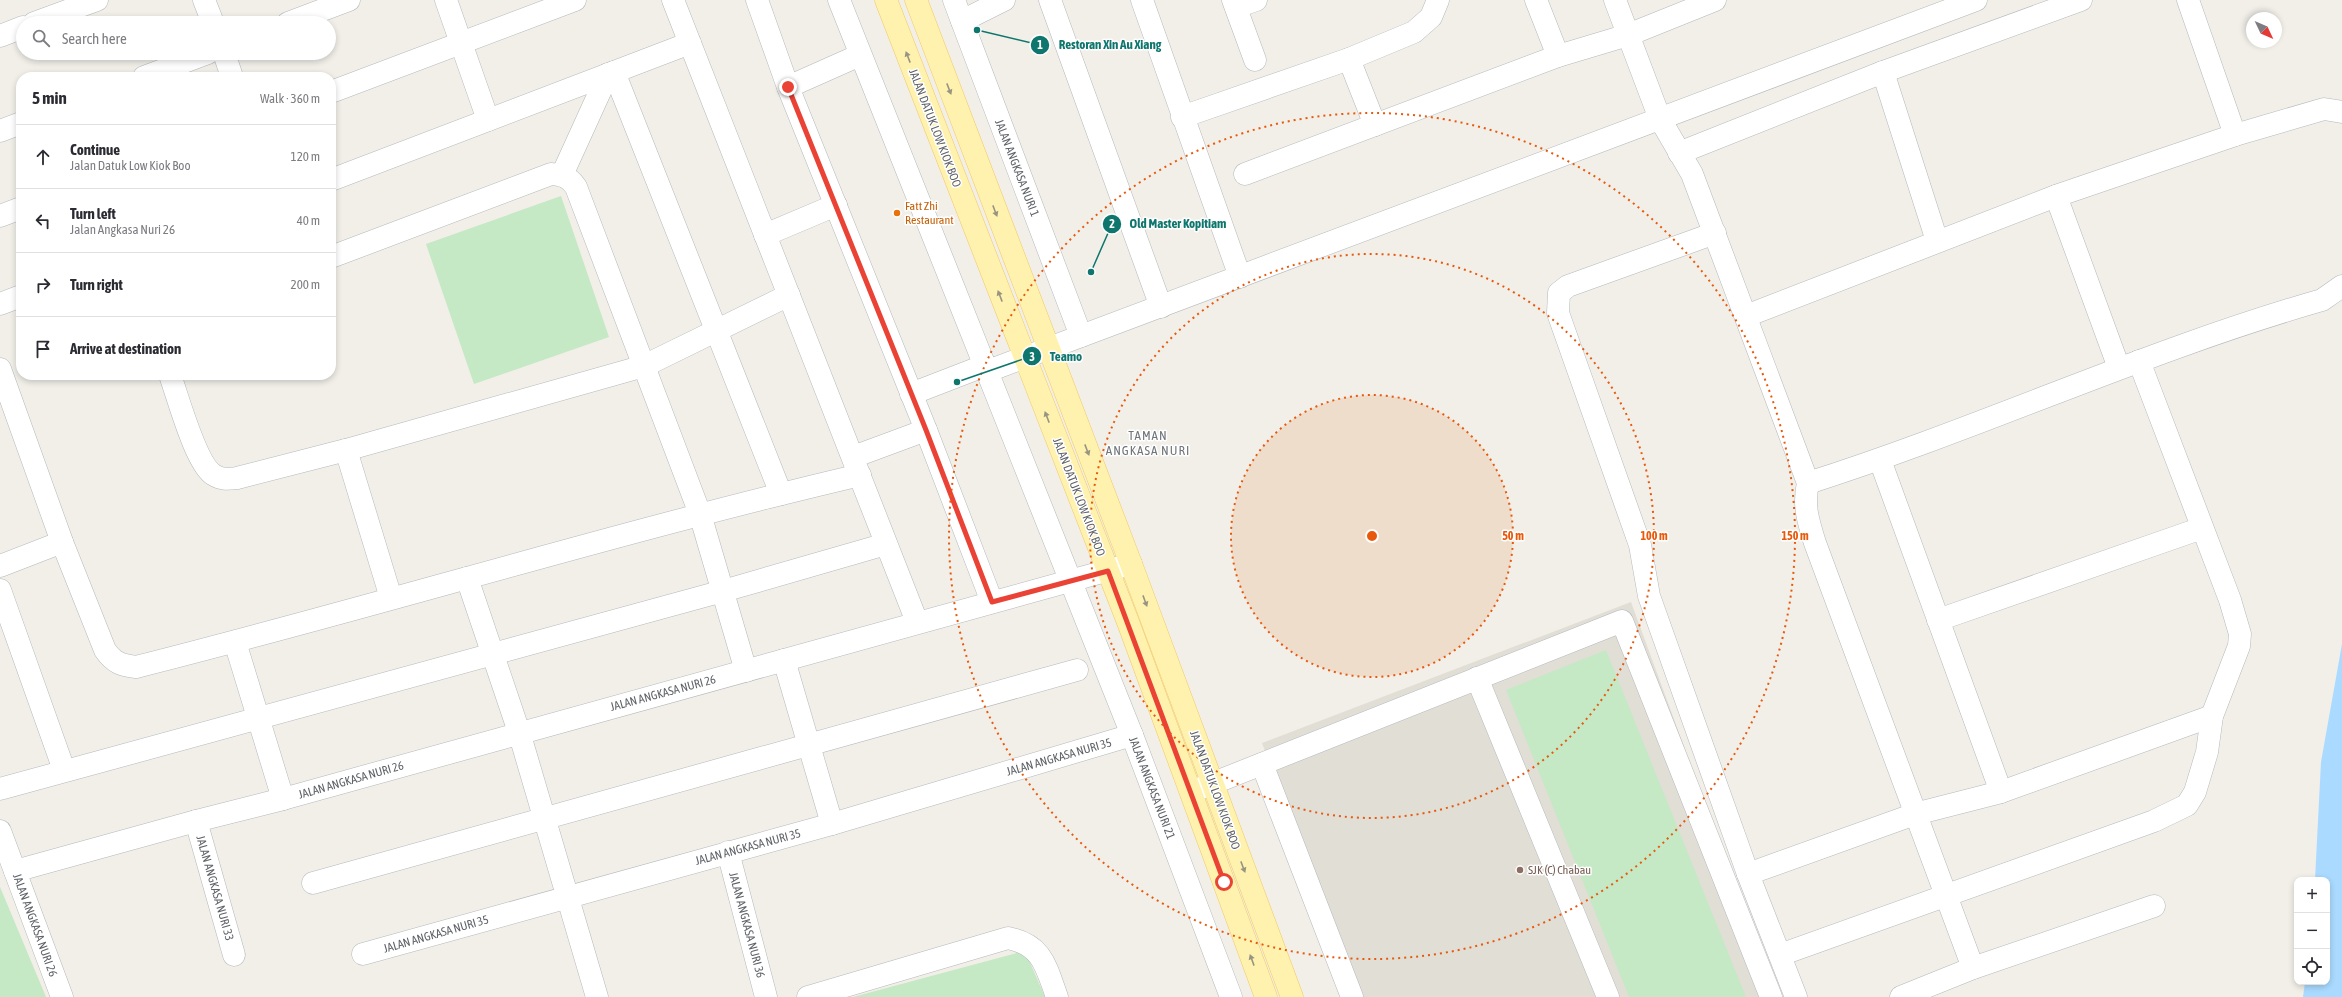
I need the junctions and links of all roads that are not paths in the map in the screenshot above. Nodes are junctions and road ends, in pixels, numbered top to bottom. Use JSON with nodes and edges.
{"nodes":[{"id":1,"x":97,"y":0,"type":"edge"},
{"id":2,"x":204,"y":0,"type":"edge"},
{"id":3,"x":350,"y":0,"type":"edge"},
{"id":4,"x":446,"y":0,"type":"edge"},
{"id":5,"x":575,"y":0,"type":"edge"},
{"id":6,"x":673,"y":0,"type":"edge"},
{"id":7,"x":757,"y":0,"type":"edge"},
{"id":8,"x":840,"y":0,"type":"edge"},
{"id":9,"x":886,"y":0,"type":"edge"},
{"id":10,"x":916,"y":0,"type":"edge"},
{"id":11,"x":954,"y":0,"type":"edge"},
{"id":12,"x":1004,"y":0,"type":"edge"},
{"id":13,"x":1050,"y":0,"type":"edge"},
{"id":14,"x":1142,"y":0,"type":"edge"},
{"id":15,"x":1438,"y":0,"type":"edge"},
{"id":16,"x":1536,"y":0,"type":"edge"},
{"id":17,"x":1615,"y":0,"type":"edge"},
{"id":18,"x":1715,"y":0,"type":"edge"},
{"id":19,"x":1976,"y":0,"type":"edge"},
{"id":20,"x":2081,"y":0,"type":"edge"},
{"id":21,"x":2188,"y":0,"type":"edge"},
{"id":22,"x":1242,"y":2,"type":"edge"},
{"id":23,"x":53,"y":16,"type":"edge"},
{"id":24,"x":210,"y":16,"type":"edge"},
{"id":25,"x":307,"y":16,"type":"edge"},
{"id":26,"x":962,"y":21,"type":"junction"},
{"id":27,"x":16,"y":30,"type":"edge"},
{"id":28,"x":1628,"y":35,"type":"junction"},
{"id":29,"x":0,"y":36,"type":"edge"},
{"id":30,"x":461,"y":43,"type":"junction"},
{"id":31,"x":690,"y":43,"type":"junction"},
{"id":32,"x":860,"y":55,"type":"junction"},
{"id":33,"x":1558,"y":56,"type":"junction"},
{"id":34,"x":1349,"y":59,"type":"junction"},
{"id":35,"x":189,"y":60,"type":"edge"},
{"id":36,"x":226,"y":60,"type":"edge"},
{"id":37,"x":1255,"y":60,"type":"dead end"},
{"id":38,"x":157,"y":72,"type":"edge"},
{"id":39,"x":230,"y":72,"type":"edge"},
{"id":40,"x":1883,"y":72,"type":"junction"},
{"id":41,"x":611,"y":73,"type":"junction"},
{"id":42,"x":788,"y":87,"type":"junction"},
{"id":43,"x":336,"y":90,"type":"edge"},
{"id":44,"x":2342,"y":112,"type":"edge"},
{"id":45,"x":1182,"y":118,"type":"junction"},
{"id":46,"x":1660,"y":119,"type":"junction"},
{"id":47,"x":488,"y":120,"type":"junction"},
{"id":48,"x":16,"y":125,"type":"edge"},
{"id":49,"x":1375,"y":125,"type":"junction"},
{"id":50,"x":0,"y":131,"type":"edge"},
{"id":51,"x":2235,"y":135,"type":"junction"},
{"id":52,"x":1679,"y":153,"type":"junction"},
{"id":53,"x":1245,"y":174,"type":"dead end"},
{"id":54,"x":562,"y":175,"type":"junction"},
{"id":55,"x":336,"y":178,"type":"edge"},
{"id":56,"x":2056,"y":196,"type":"junction"},
{"id":57,"x":836,"y":205,"type":"junction"},
{"id":58,"x":16,"y":210,"type":"edge"},
{"id":59,"x":0,"y":216,"type":"edge"},
{"id":60,"x":1715,"y":233,"type":"junction"},
{"id":61,"x":765,"y":235,"type":"junction"},
{"id":62,"x":1937,"y":241,"type":"junction"},
{"id":63,"x":336,"y":255,"type":"edge"},
{"id":64,"x":1240,"y":277,"type":"junction"},
{"id":65,"x":2342,"y":286,"type":"edge"},
{"id":66,"x":789,"y":296,"type":"junction"},
{"id":67,"x":16,"y":298,"type":"edge"},
{"id":68,"x":0,"y":304,"type":"edge"},
{"id":69,"x":1161,"y":307,"type":"junction"},
{"id":70,"x":1746,"y":316,"type":"junction"},
{"id":71,"x":717,"y":330,"type":"junction"},
{"id":72,"x":1081,"y":336,"type":"junction"},
{"id":73,"x":1048,"y":349,"type":"junction"},
{"id":74,"x":1024,"y":358,"type":"junction"},
{"id":75,"x":2129,"y":364,"type":"junction"},
{"id":76,"x":644,"y":366,"type":"junction"},
{"id":77,"x":987,"y":368,"type":"junction"},
{"id":78,"x":8,"y":375,"type":"edge"},
{"id":79,"x":172,"y":380,"type":"edge"},
{"id":80,"x":911,"y":394,"type":"junction"},
{"id":81,"x":926,"y":430,"type":"junction"},
{"id":82,"x":346,"y":450,"type":"junction"},
{"id":83,"x":1880,"y":460,"type":"junction"},
{"id":84,"x":856,"y":466,"type":"junction"},
{"id":85,"x":1808,"y":483,"type":"junction"},
{"id":86,"x":780,"y":494,"type":"junction"},
{"id":87,"x":700,"y":514,"type":"junction"},
{"id":88,"x":2202,"y":528,"type":"junction"},
{"id":89,"x":62,"y":542,"type":"junction"},
{"id":90,"x":886,"y":544,"type":"junction"},
{"id":91,"x":1131,"y":564,"type":"junction"},
{"id":92,"x":0,"y":566,"type":"edge"},
{"id":93,"x":1108,"y":571,"type":"junction"},
{"id":94,"x":466,"y":578,"type":"junction"},
{"id":95,"x":1070,"y":581,"type":"junction"},
{"id":96,"x":0,"y":590,"type":"edge"},
{"id":97,"x":723,"y":591,"type":"junction"},
{"id":98,"x":391,"y":598,"type":"junction"},
{"id":99,"x":992,"y":602,"type":"junction"},
{"id":100,"x":1938,"y":620,"type":"junction"},
{"id":101,"x":917,"y":622,"type":"junction"},
{"id":102,"x":235,"y":642,"type":"junction"},
{"id":103,"x":493,"y":655,"type":"junction"},
{"id":104,"x":784,"y":660,"type":"junction"},
{"id":105,"x":1077,"y":670,"type":"dead end"},
{"id":106,"x":746,"y":671,"type":"junction"},
{"id":107,"x":1477,"y":678,"type":"junction"},
{"id":108,"x":2212,"y":716,"type":"junction"},
{"id":109,"x":259,"y":718,"type":"junction"},
{"id":110,"x":519,"y":732,"type":"junction"},
{"id":111,"x":1132,"y":735,"type":"junction"},
{"id":112,"x":809,"y":744,"type":"junction"},
{"id":113,"x":1262,"y":764,"type":"junction"},
{"id":114,"x":64,"y":770,"type":"junction"},
{"id":115,"x":1212,"y":784,"type":"junction"},
{"id":116,"x":0,"y":789,"type":"edge"},
{"id":117,"x":1191,"y":792,"type":"junction"},
{"id":118,"x":2001,"y":792,"type":"junction"},
{"id":119,"x":283,"y":799,"type":"junction"},
{"id":120,"x":1916,"y":814,"type":"junction"},
{"id":121,"x":544,"y":820,"type":"junction"},
{"id":122,"x":196,"y":821,"type":"junction"},
{"id":123,"x":832,"y":824,"type":"junction"},
{"id":124,"x":0,"y":831,"type":"edge"},
{"id":125,"x":728,"y":852,"type":"junction"},
{"id":126,"x":15,"y":871,"type":"junction"},
{"id":127,"x":1748,"y":874,"type":"junction"},
{"id":128,"x":313,"y":884,"type":"dead end"},
{"id":129,"x":1945,"y":895,"type":"junction"},
{"id":130,"x":568,"y":897,"type":"junction"},
{"id":131,"x":2154,"y":906,"type":"dead end"},
{"id":132,"x":363,"y":954,"type":"dead end"},
{"id":133,"x":1780,"y":954,"type":"junction"},
{"id":134,"x":234,"y":955,"type":"dead end"},
{"id":135,"x":1972,"y":968,"type":"junction"},
{"id":136,"x":62,"y":997,"type":"edge"},
{"id":137,"x":598,"y":997,"type":"edge"},
{"id":138,"x":766,"y":997,"type":"edge"},
{"id":139,"x":808,"y":997,"type":"edge"},
{"id":140,"x":1057,"y":997,"type":"edge"},
{"id":141,"x":1231,"y":997,"type":"edge"},
{"id":142,"x":1266,"y":997,"type":"edge"},
{"id":143,"x":1292,"y":997,"type":"edge"},
{"id":144,"x":1352,"y":997,"type":"edge"},
{"id":145,"x":1608,"y":997,"type":"edge"},
{"id":146,"x":1771,"y":997,"type":"edge"},
{"id":147,"x":1796,"y":997,"type":"edge"},
{"id":148,"x":1901,"y":997,"type":"edge"}],
"edges":[{"from":1,"to":23,"type":"street"},
{"from":2,"to":24,"type":"street"},
{"from":3,"to":25,"type":"street"},
{"from":4,"to":30,"type":"street"},
{"from":5,"to":30,"type":"street"},
{"from":6,"to":31,"type":"street"},
{"from":7,"to":42,"type":"street"},
{"from":8,"to":32,"type":"street","name":"JALAN ANGKASA NURI 21"},
{"from":74,"to":9,"type":"main road","name":"JALAN DATUK LOW KIOK BOO","one_way":true},
{"from":10,"to":73,"type":"main road","name":"JALAN DATUK LOW KIOK BOO","one_way":true},
{"from":11,"to":26,"type":"street","name":"JALAN ANGKASA NURI 1"},
{"from":12,"to":26,"type":"street"},
{"from":13,"to":69,"type":"street"},
{"from":14,"to":45,"type":"street"},
{"from":15,"to":34,"type":"street"},
{"from":16,"to":33,"type":"street"},
{"from":17,"to":28,"type":"street"},
{"from":18,"to":28,"type":"street"},
{"from":19,"to":46,"type":"street"},
{"from":20,"to":40,"type":"street"},
{"from":21,"to":51,"type":"street"},
{"from":22,"to":37,"type":"street"},
{"from":26,"to":72,"type":"street","name":"JALAN ANGKASA NURI 1"},
{"from":27,"to":29,"type":"street"},
{"from":28,"to":33,"type":"street"},
{"from":28,"to":46,"type":"street"},
{"from":30,"to":43,"type":"street"},
{"from":30,"to":47,"type":"street"},
{"from":31,"to":41,"type":"street"},
{"from":31,"to":61,"type":"street"},
{"from":32,"to":42,"type":"street"},
{"from":32,"to":77,"type":"street","name":"JALAN ANGKASA NURI 21"},
{"from":33,"to":49,"type":"street"},
{"from":34,"to":45,"type":"street"},
{"from":34,"to":49,"type":"street"},
{"from":35,"to":38,"type":"street"},
{"from":36,"to":39,"type":"street"},
{"from":40,"to":52,"type":"street"},
{"from":40,"to":62,"type":"street"},
{"from":41,"to":47,"type":"street"},
{"from":41,"to":54,"type":"street"},
{"from":41,"to":71,"type":"street"},
{"from":42,"to":57,"type":"street"},
{"from":44,"to":51,"type":"street"},
{"from":45,"to":64,"type":"street"},
{"from":46,"to":52,"type":"street"},
{"from":46,"to":64,"type":"street"},
{"from":47,"to":55,"type":"street"},
{"from":48,"to":50,"type":"street"},
{"from":49,"to":53,"type":"street"},
{"from":51,"to":56,"type":"street"},
{"from":52,"to":60,"type":"street"},
{"from":54,"to":63,"type":"street"},
{"from":54,"to":76,"type":"street"},
{"from":56,"to":62,"type":"street"},
{"from":56,"to":75,"type":"street"},
{"from":57,"to":61,"type":"street"},
{"from":57,"to":80,"type":"street"},
{"from":58,"to":59,"type":"street"},
{"from":60,"to":70,"type":"street"},
{"from":60,"to":127,"type":"street"},
{"from":61,"to":66,"type":"street"},
{"from":62,"to":70,"type":"street"},
{"from":64,"to":69,"type":"street"},
{"from":65,"to":75,"type":"street"},
{"from":66,"to":71,"type":"street"},
{"from":66,"to":84,"type":"street"},
{"from":67,"to":68,"type":"street"},
{"from":69,"to":72,"type":"street"},
{"from":70,"to":85,"type":"street"},
{"from":71,"to":76,"type":"street"},
{"from":71,"to":86,"type":"street"},
{"from":72,"to":73,"type":"street"},
{"from":73,"to":74,"type":"street"},
{"from":73,"to":91,"type":"main road","name":"JALAN DATUK LOW KIOK BOO","one_way":true},
{"from":74,"to":77,"type":"street"},
{"from":93,"to":74,"type":"main road","name":"JALAN DATUK LOW KIOK BOO","one_way":true},
{"from":75,"to":83,"type":"street"},
{"from":75,"to":88,"type":"street"},
{"from":76,"to":82,"type":"street"},
{"from":76,"to":87,"type":"street"},
{"from":77,"to":80,"type":"street"},
{"from":77,"to":95,"type":"street","name":"JALAN ANGKASA NURI 21"},
{"from":78,"to":89,"type":"street"},
{"from":79,"to":82,"type":"street"},
{"from":80,"to":81,"type":"street"},
{"from":81,"to":84,"type":"street"},
{"from":81,"to":99,"type":"street"},
{"from":82,"to":98,"type":"street"},
{"from":83,"to":85,"type":"street"},
{"from":83,"to":100,"type":"street"},
{"from":84,"to":86,"type":"street"},
{"from":84,"to":90,"type":"street"},
{"from":85,"to":120,"type":"street"},
{"from":86,"to":87,"type":"street"},
{"from":87,"to":94,"type":"street"},
{"from":87,"to":97,"type":"street"},
{"from":88,"to":100,"type":"street"},
{"from":88,"to":108,"type":"street"},
{"from":89,"to":92,"type":"street"},
{"from":89,"to":102,"type":"street"},
{"from":90,"to":97,"type":"street"},
{"from":90,"to":101,"type":"street"},
{"from":91,"to":93,"type":"street","name":"JALAN ANGKASA NURI 26"},
{"from":91,"to":115,"type":"main road","name":"JALAN DATUK LOW KIOK BOO","one_way":true},
{"from":93,"to":95,"type":"street","name":"JALAN ANGKASA NURI 26"},
{"from":93,"to":117,"type":"main road","name":"JALAN DATUK LOW KIOK BOO"},
{"from":94,"to":98,"type":"street"},
{"from":94,"to":103,"type":"street"},
{"from":95,"to":99,"type":"street","name":"JALAN ANGKASA NURI 26"},
{"from":95,"to":111,"type":"street","name":"JALAN ANGKASA NURI 21"},
{"from":96,"to":114,"type":"street"},
{"from":97,"to":103,"type":"street"},
{"from":97,"to":106,"type":"street"},
{"from":98,"to":102,"type":"street"},
{"from":99,"to":101,"type":"street","name":"JALAN ANGKASA NURI 26"},
{"from":100,"to":118,"type":"street"},
{"from":101,"to":104,"type":"street","name":"JALAN ANGKASA NURI 26"},
{"from":102,"to":109,"type":"street"},
{"from":103,"to":109,"type":"street"},
{"from":103,"to":110,"type":"street"},
{"from":104,"to":106,"type":"street","name":"JALAN ANGKASA NURI 26"},
{"from":104,"to":112,"type":"street"},
{"from":105,"to":112,"type":"street"},
{"from":106,"to":110,"type":"street","name":"JALAN ANGKASA NURI 26"},
{"from":107,"to":113,"type":"street"},
{"from":107,"to":145,"type":"street"},
{"from":107,"to":146,"type":"street"},
{"from":108,"to":118,"type":"street"},
{"from":108,"to":129,"type":"street"},
{"from":109,"to":114,"type":"street"},
{"from":109,"to":119,"type":"street"},
{"from":110,"to":119,"type":"street","name":"JALAN ANGKASA NURI 26"},
{"from":110,"to":121,"type":"street"},
{"from":111,"to":123,"type":"street","name":"JALAN ANGKASA NURI 35"},
{"from":111,"to":141,"type":"street","name":"JALAN ANGKASA NURI 21"},
{"from":112,"to":121,"type":"street"},
{"from":112,"to":123,"type":"street"},
{"from":113,"to":115,"type":"street"},
{"from":113,"to":144,"type":"street"},
{"from":114,"to":116,"type":"street"},
{"from":115,"to":117,"type":"street"},
{"from":115,"to":143,"type":"main road","name":"JALAN DATUK LOW KIOK BOO","one_way":true},
{"from":142,"to":117,"type":"main road","name":"JALAN DATUK LOW KIOK BOO","one_way":true},
{"from":118,"to":120,"type":"street"},
{"from":119,"to":122,"type":"street","name":"JALAN ANGKASA NURI 26"},
{"from":120,"to":127,"type":"street"},
{"from":120,"to":129,"type":"street"},
{"from":121,"to":128,"type":"street"},
{"from":121,"to":130,"type":"street"},
{"from":122,"to":126,"type":"street","name":"JALAN ANGKASA NURI 26"},
{"from":122,"to":134,"type":"street","name":"JALAN ANGKASA NURI 33"},
{"from":123,"to":125,"type":"street","name":"JALAN ANGKASA NURI 35"},
{"from":124,"to":126,"type":"street","name":"JALAN ANGKASA NURI 26"},
{"from":125,"to":130,"type":"street","name":"JALAN ANGKASA NURI 35"},
{"from":125,"to":138,"type":"street","name":"JALAN ANGKASA NURI 36"},
{"from":126,"to":136,"type":"street","name":"JALAN ANGKASA NURI 26"},
{"from":127,"to":133,"type":"street"},
{"from":129,"to":133,"type":"street"},
{"from":129,"to":135,"type":"street"},
{"from":130,"to":132,"type":"street","name":"JALAN ANGKASA NURI 35"},
{"from":130,"to":137,"type":"street"},
{"from":131,"to":135,"type":"street"},
{"from":133,"to":147,"type":"street"},
{"from":135,"to":148,"type":"street"},
{"from":139,"to":140,"type":"street"}]}
